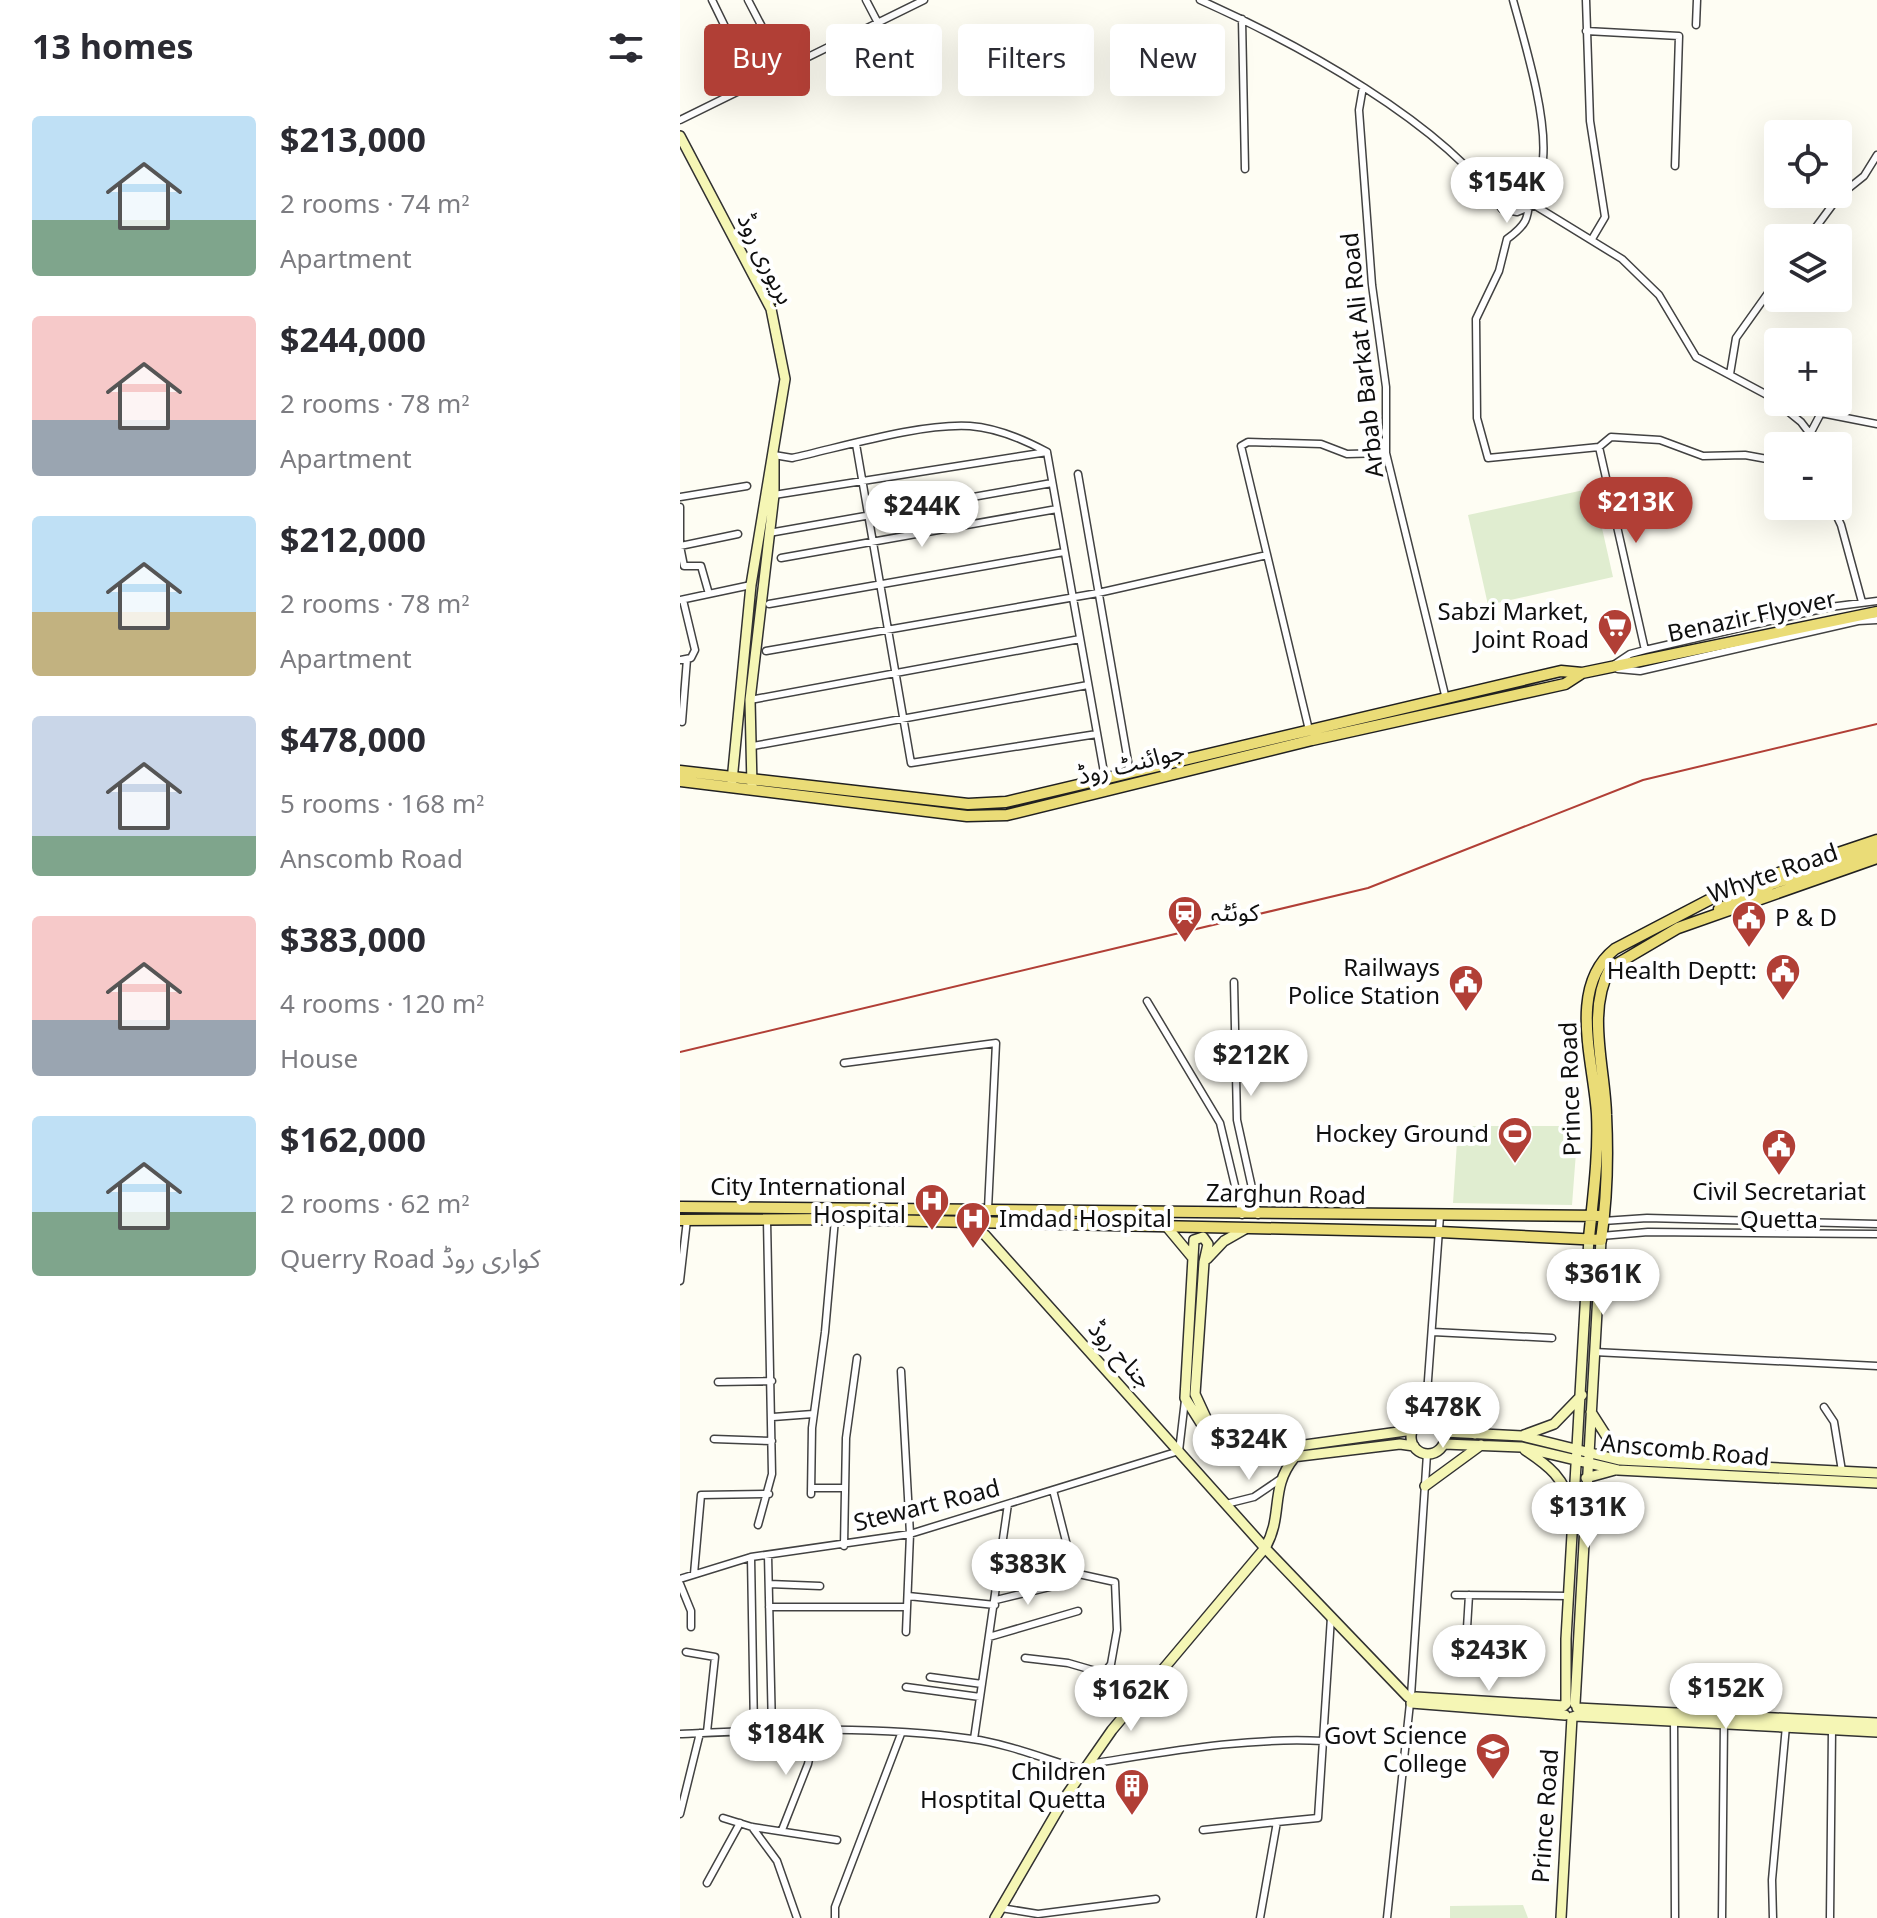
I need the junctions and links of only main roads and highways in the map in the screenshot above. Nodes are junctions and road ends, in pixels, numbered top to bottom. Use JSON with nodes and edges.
{"nodes":[{"id":1,"x":680,"y":136,"type":"edge"},
{"id":2,"x":774,"y":455,"type":"junction"},
{"id":3,"x":1877,"y":612,"type":"edge"},
{"id":4,"x":1636,"y":663,"type":"joint"},
{"id":5,"x":1582,"y":673,"type":"junction"},
{"id":6,"x":680,"y":771,"type":"edge"},
{"id":7,"x":680,"y":781,"type":"edge"},
{"id":8,"x":732,"y":782,"type":"junction"},
{"id":9,"x":752,"y":785,"type":"junction"},
{"id":10,"x":1877,"y":840,"type":"edge"},
{"id":11,"x":1877,"y":850,"type":"edge"},
{"id":12,"x":1877,"y":858,"type":"edge"},
{"id":13,"x":1693,"y":917,"type":"junction"},
{"id":14,"x":680,"y":1207,"type":"edge"},
{"id":15,"x":1591,"y":1216,"type":"junction"},
{"id":16,"x":1604,"y":1218,"type":"junction"},
{"id":17,"x":684,"y":1220,"type":"edge"},
{"id":18,"x":960,"y":1222,"type":"junction"},
{"id":19,"x":1167,"y":1227,"type":"junction"},
{"id":20,"x":1245,"y":1229,"type":"junction"},
{"id":21,"x":1589,"y":1238,"type":"junction"},
{"id":22,"x":1601,"y":1238,"type":"junction"},
{"id":23,"x":1192,"y":1257,"type":"junction"},
{"id":24,"x":1204,"y":1262,"type":"junction"},
{"id":25,"x":1428,"y":1386,"type":"road end"},
{"id":26,"x":1582,"y":1395,"type":"junction"},
{"id":27,"x":1591,"y":1412,"type":"junction"},
{"id":28,"x":1413,"y":1430,"type":"junction"},
{"id":29,"x":1444,"y":1432,"type":"junction"},
{"id":30,"x":1475,"y":1434,"type":"junction"},
{"id":31,"x":1522,"y":1436,"type":"junction"},
{"id":32,"x":1444,"y":1444,"type":"junction"},
{"id":33,"x":1481,"y":1445,"type":"junction"},
{"id":34,"x":1414,"y":1446,"type":"junction"},
{"id":35,"x":1521,"y":1447,"type":"junction"},
{"id":36,"x":1584,"y":1449,"type":"junction"},
{"id":37,"x":1294,"y":1458,"type":"junction"},
{"id":38,"x":1583,"y":1461,"type":"junction"},
{"id":39,"x":1642,"y":1461,"type":"junction"},
{"id":40,"x":1618,"y":1470,"type":"junction"},
{"id":41,"x":1877,"y":1473,"type":"edge"},
{"id":42,"x":1586,"y":1478,"type":"junction"},
{"id":43,"x":1877,"y":1483,"type":"edge"},
{"id":44,"x":1425,"y":1486,"type":"road end"},
{"id":45,"x":1574,"y":1519,"type":"junction"},
{"id":46,"x":1265,"y":1548,"type":"junction"},
{"id":47,"x":1571,"y":1710,"type":"junction"},
{"id":48,"x":1877,"y":1723,"type":"edge"},
{"id":49,"x":1832,"y":1726,"type":"junction"},
{"id":50,"x":1877,"y":1732,"type":"edge"},
{"id":51,"x":995,"y":1918,"type":"edge"},
{"id":52,"x":1561,"y":1918,"type":"edge"}],
"edges":[{"from":1,"to":2,"type":"main road","name":"بریوری روڈ"},
{"from":2,"to":8,"type":"main road","name":"بریوری روڈ"},
{"from":2,"to":9,"type":"main road","name":"بریوری روڈ"},
{"from":3,"to":4,"type":"main road","name":"Benazir Flyover"},
{"from":4,"to":5,"type":"main road","name":"جوائنٹ روڈ"},
{"from":5,"to":9,"type":"main road","name":"جوائنٹ روڈ"},
{"from":5,"to":9,"type":"main road","name":"جوائنٹ روڈ"},
{"from":6,"to":8,"type":"main road","name":"جوائنٹ روڈ"},
{"from":7,"to":8,"type":"main road","name":"جوائنٹ روڈ"},
{"from":8,"to":9,"type":"main road","name":"جوائنٹ روڈ"},
{"from":10,"to":13,"type":"main road","name":"Whyte Road"},
{"from":11,"to":13,"type":"main road","name":"Whyte Road"},
{"from":12,"to":13,"type":"main road","name":"Whyte Road"},
{"from":13,"to":15,"type":"main road","name":"Prince Road"},
{"from":13,"to":16,"type":"main road","name":"Prince Road"},
{"from":14,"to":15,"type":"main road","name":"Zarghun Road"},
{"from":15,"to":16,"type":"main road","name":"Zarghun Road"},
{"from":15,"to":21,"type":"main road","name":"Prince Road"},
{"from":16,"to":22,"type":"main road","name":"Prince Road"},
{"from":17,"to":18,"type":"main road","name":"Zarghun Road"},
{"from":18,"to":19,"type":"main road","name":"Zarghun Road"},
{"from":18,"to":46,"type":"main road","name":"جناح روڈ"},
{"from":19,"to":20,"type":"main road","name":"Zarghun Road"},
{"from":19,"to":23,"type":"main road"},
{"from":20,"to":21,"type":"main road","name":"Zarghun Road"},
{"from":20,"to":24,"type":"main road"},
{"from":21,"to":22,"type":"main road","name":"Zarghun Road"},
{"from":21,"to":26,"type":"main road","name":"Prince Road"},
{"from":22,"to":27,"type":"main road","name":"Prince Road"},
{"from":23,"to":24,"type":"main road"},
{"from":23,"to":37,"type":"main road"},
{"from":24,"to":28,"type":"main road"},
{"from":25,"to":30,"type":"main road"},
{"from":26,"to":31,"type":"main road"},
{"from":26,"to":36,"type":"main road","name":"Prince Road"},
{"from":27,"to":36,"type":"main road","name":"Prince Road"},
{"from":27,"to":39,"type":"main road"},
{"from":28,"to":29,"type":"main road"},
{"from":28,"to":34,"type":"main road"},
{"from":29,"to":30,"type":"main road","name":"Anscomb Road"},
{"from":29,"to":32,"type":"main road"},
{"from":30,"to":31,"type":"main road","name":"Anscomb Road"},
{"from":31,"to":36,"type":"main road","name":"Anscomb Road"},
{"from":32,"to":33,"type":"main road","name":"Anscomb Road"},
{"from":32,"to":34,"type":"main road"},
{"from":33,"to":35,"type":"main road","name":"Anscomb Road"},
{"from":33,"to":44,"type":"main road"},
{"from":34,"to":37,"type":"main road"},
{"from":35,"to":38,"type":"main road","name":"Anscomb Road"},
{"from":35,"to":45,"type":"main road"},
{"from":36,"to":38,"type":"main road","name":"Prince Road"},
{"from":36,"to":39,"type":"main road","name":"Anscomb Road"},
{"from":37,"to":46,"type":"main road"},
{"from":38,"to":40,"type":"main road","name":"Anscomb Road"},
{"from":38,"to":42,"type":"main road","name":"Prince Road"},
{"from":38,"to":45,"type":"main road","name":"Prince Road"},
{"from":39,"to":41,"type":"main road","name":"Anscomb Road"},
{"from":40,"to":42,"type":"main road"},
{"from":40,"to":43,"type":"main road","name":"Anscomb Road"},
{"from":42,"to":47,"type":"main road","name":"Prince Road"},
{"from":45,"to":47,"type":"main road","name":"Prince Road"},
{"from":46,"to":47,"type":"main road","name":"جناح روڈ"},
{"from":46,"to":51,"type":"main road"},
{"from":47,"to":49,"type":"main road"},
{"from":47,"to":52,"type":"main road","name":"Prince Road"},
{"from":48,"to":49,"type":"main road"},
{"from":49,"to":50,"type":"main road"}]}
